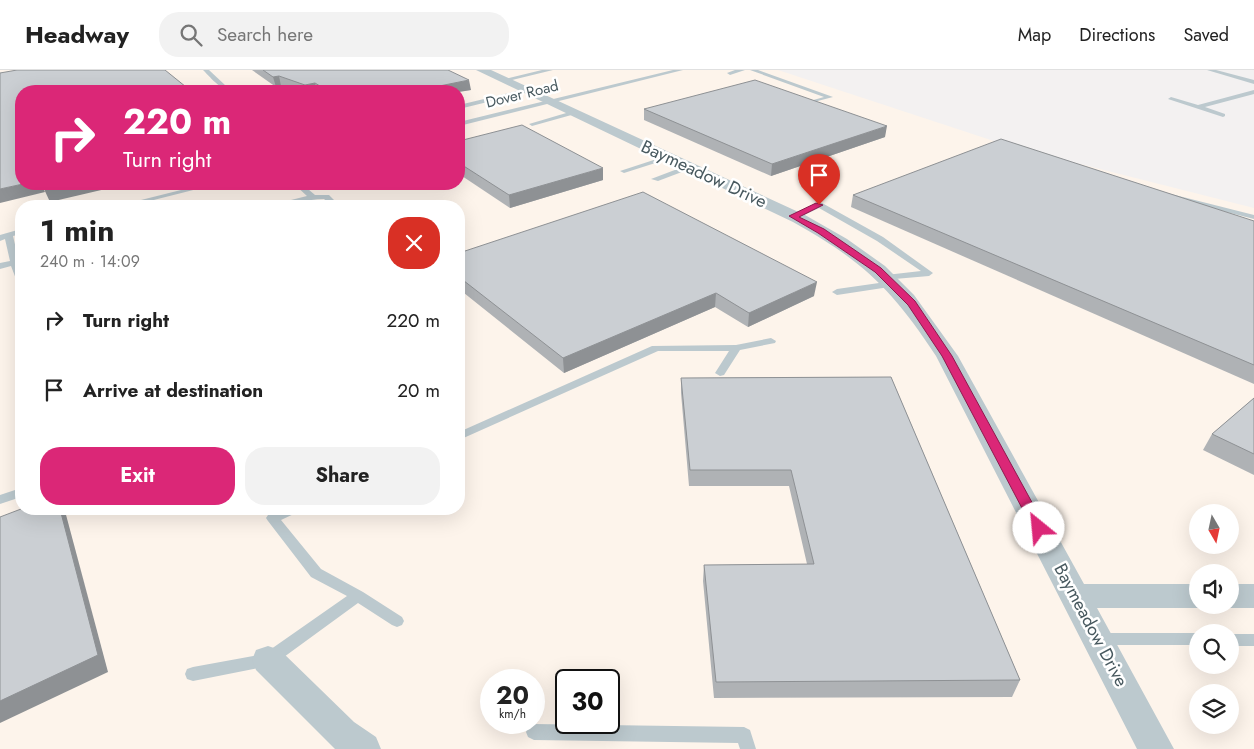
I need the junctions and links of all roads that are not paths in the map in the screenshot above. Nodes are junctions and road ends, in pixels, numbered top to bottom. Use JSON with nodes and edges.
{"nodes":[{"id":1,"x":206,"y":70,"type":"edge"},
{"id":2,"x":482,"y":70,"type":"edge"},
{"id":3,"x":680,"y":70,"type":"edge"},
{"id":4,"x":742,"y":70,"type":"edge"},
{"id":5,"x":753,"y":70,"type":"edge"},
{"id":6,"x":1210,"y":70,"type":"edge"},
{"id":7,"x":547,"y":71,"type":"edge"},
{"id":8,"x":730,"y":73,"type":"dead end"},
{"id":9,"x":554,"y":76,"type":"dead end"},
{"id":10,"x":504,"y":80,"type":"junction"},
{"id":11,"x":1254,"y":82,"type":"edge"},
{"id":12,"x":223,"y":85,"type":"edge"},
{"id":13,"x":526,"y":91,"type":"junction"},
{"id":14,"x":1254,"y":92,"type":"edge"},
{"id":15,"x":1171,"y":99,"type":"dead end"},
{"id":16,"x":549,"y":102,"type":"junction"},
{"id":17,"x":812,"y":102,"type":"edge"},
{"id":18,"x":465,"y":106,"type":"edge"},
{"id":19,"x":1199,"y":108,"type":"junction"},
{"id":20,"x":573,"y":113,"type":"junction"},
{"id":21,"x":1223,"y":115,"type":"dead end"},
{"id":22,"x":465,"y":123,"type":"edge"},
{"id":23,"x":532,"y":124,"type":"dead end"},
{"id":24,"x":669,"y":157,"type":"junction"},
{"id":25,"x":691,"y":167,"type":"junction"},
{"id":26,"x":624,"y":171,"type":"dead end"},
{"id":27,"x":654,"y":180,"type":"dead end"},
{"id":28,"x":177,"y":190,"type":"edge"},
{"id":29,"x":305,"y":190,"type":"edge"},
{"id":30,"x":1161,"y":192,"type":"edge"},
{"id":31,"x":313,"y":197,"type":"junction"},
{"id":32,"x":142,"y":200,"type":"edge"},
{"id":33,"x":301,"y":200,"type":"edge"},
{"id":34,"x":329,"y":200,"type":"edge"},
{"id":35,"x":793,"y":216,"type":"junction"},
{"id":36,"x":1254,"y":217,"type":"edge"},
{"id":37,"x":3,"y":235,"type":"edge"},
{"id":38,"x":15,"y":262,"type":"joint"},
{"id":39,"x":0,"y":266,"type":"edge"},
{"id":40,"x":890,"y":281,"type":"junction"},
{"id":41,"x":837,"y":292,"type":"dead end"},
{"id":42,"x":771,"y":340,"type":"dead end"},
{"id":43,"x":736,"y":348,"type":"junction"},
{"id":44,"x":720,"y":373,"type":"dead end"},
{"id":45,"x":465,"y":433,"type":"edge"},
{"id":46,"x":15,"y":494,"type":"edge"},
{"id":47,"x":0,"y":500,"type":"edge"},
{"id":48,"x":280,"y":515,"type":"edge"},
{"id":49,"x":358,"y":596,"type":"junction"},
{"id":50,"x":1076,"y":596,"type":"junction"},
{"id":51,"x":1189,"y":596,"type":"edge"},
{"id":52,"x":1239,"y":596,"type":"edge"},
{"id":53,"x":1254,"y":596,"type":"edge"},
{"id":54,"x":397,"y":621,"type":"dead end"},
{"id":55,"x":1098,"y":639,"type":"junction"},
{"id":56,"x":1189,"y":640,"type":"edge"},
{"id":57,"x":1239,"y":640,"type":"edge"},
{"id":58,"x":1254,"y":640,"type":"edge"},
{"id":59,"x":268,"y":660,"type":"junction"},
{"id":60,"x":193,"y":674,"type":"dead end"},
{"id":61,"x":545,"y":732,"type":"edge"},
{"id":62,"x":363,"y":749,"type":"edge"},
{"id":63,"x":748,"y":749,"type":"edge"},
{"id":64,"x":1156,"y":749,"type":"edge"}],
"edges":[{"from":1,"to":12,"type":"lane"},
{"from":2,"to":10,"type":"street","name":"Baymeadow Drive"},
{"from":3,"to":16,"type":"lane","name":"Dover Road"},
{"from":4,"to":8,"type":"lane"},
{"from":5,"to":17,"type":"lane"},
{"from":6,"to":11,"type":"lane"},
{"from":7,"to":9,"type":"lane"},
{"from":7,"to":10,"type":"lane"},
{"from":10,"to":13,"type":"street","name":"Baymeadow Drive"},
{"from":13,"to":16,"type":"street","name":"Baymeadow Drive"},
{"from":13,"to":18,"type":"lane"},
{"from":14,"to":19,"type":"lane"},
{"from":15,"to":19,"type":"lane"},
{"from":16,"to":20,"type":"street","name":"Baymeadow Drive"},
{"from":16,"to":22,"type":"lane","name":"Dover Road"},
{"from":19,"to":21,"type":"lane"},
{"from":20,"to":23,"type":"lane"},
{"from":20,"to":24,"type":"street","name":"Baymeadow Drive"},
{"from":24,"to":25,"type":"street","name":"Baymeadow Drive"},
{"from":24,"to":26,"type":"lane"},
{"from":25,"to":27,"type":"lane"},
{"from":25,"to":35,"type":"street","name":"Baymeadow Drive"},
{"from":28,"to":32,"type":"lane"},
{"from":29,"to":31,"type":"lane"},
{"from":30,"to":36,"type":"lane"},
{"from":31,"to":33,"type":"lane"},
{"from":31,"to":34,"type":"lane"},
{"from":35,"to":40,"type":"street","name":"Baymeadow Drive"},
{"from":35,"to":40,"type":"lane"},
{"from":37,"to":38,"type":"lane"},
{"from":38,"to":39,"type":"lane"},
{"from":40,"to":41,"type":"lane"},
{"from":40,"to":50,"type":"street","name":"Baymeadow Drive"},
{"from":42,"to":43,"type":"lane"},
{"from":43,"to":44,"type":"lane"},
{"from":43,"to":45,"type":"lane"},
{"from":46,"to":47,"type":"lane"},
{"from":48,"to":49,"type":"lane"},
{"from":49,"to":54,"type":"lane"},
{"from":49,"to":59,"type":"lane"},
{"from":50,"to":51,"type":"street"},
{"from":50,"to":55,"type":"street","name":"Baymeadow Drive"},
{"from":52,"to":53,"type":"street"},
{"from":55,"to":56,"type":"lane"},
{"from":55,"to":64,"type":"street","name":"Baymeadow Drive"},
{"from":57,"to":58,"type":"lane"},
{"from":59,"to":60,"type":"lane"},
{"from":59,"to":62,"type":"street"},
{"from":61,"to":63,"type":"lane"}]}
